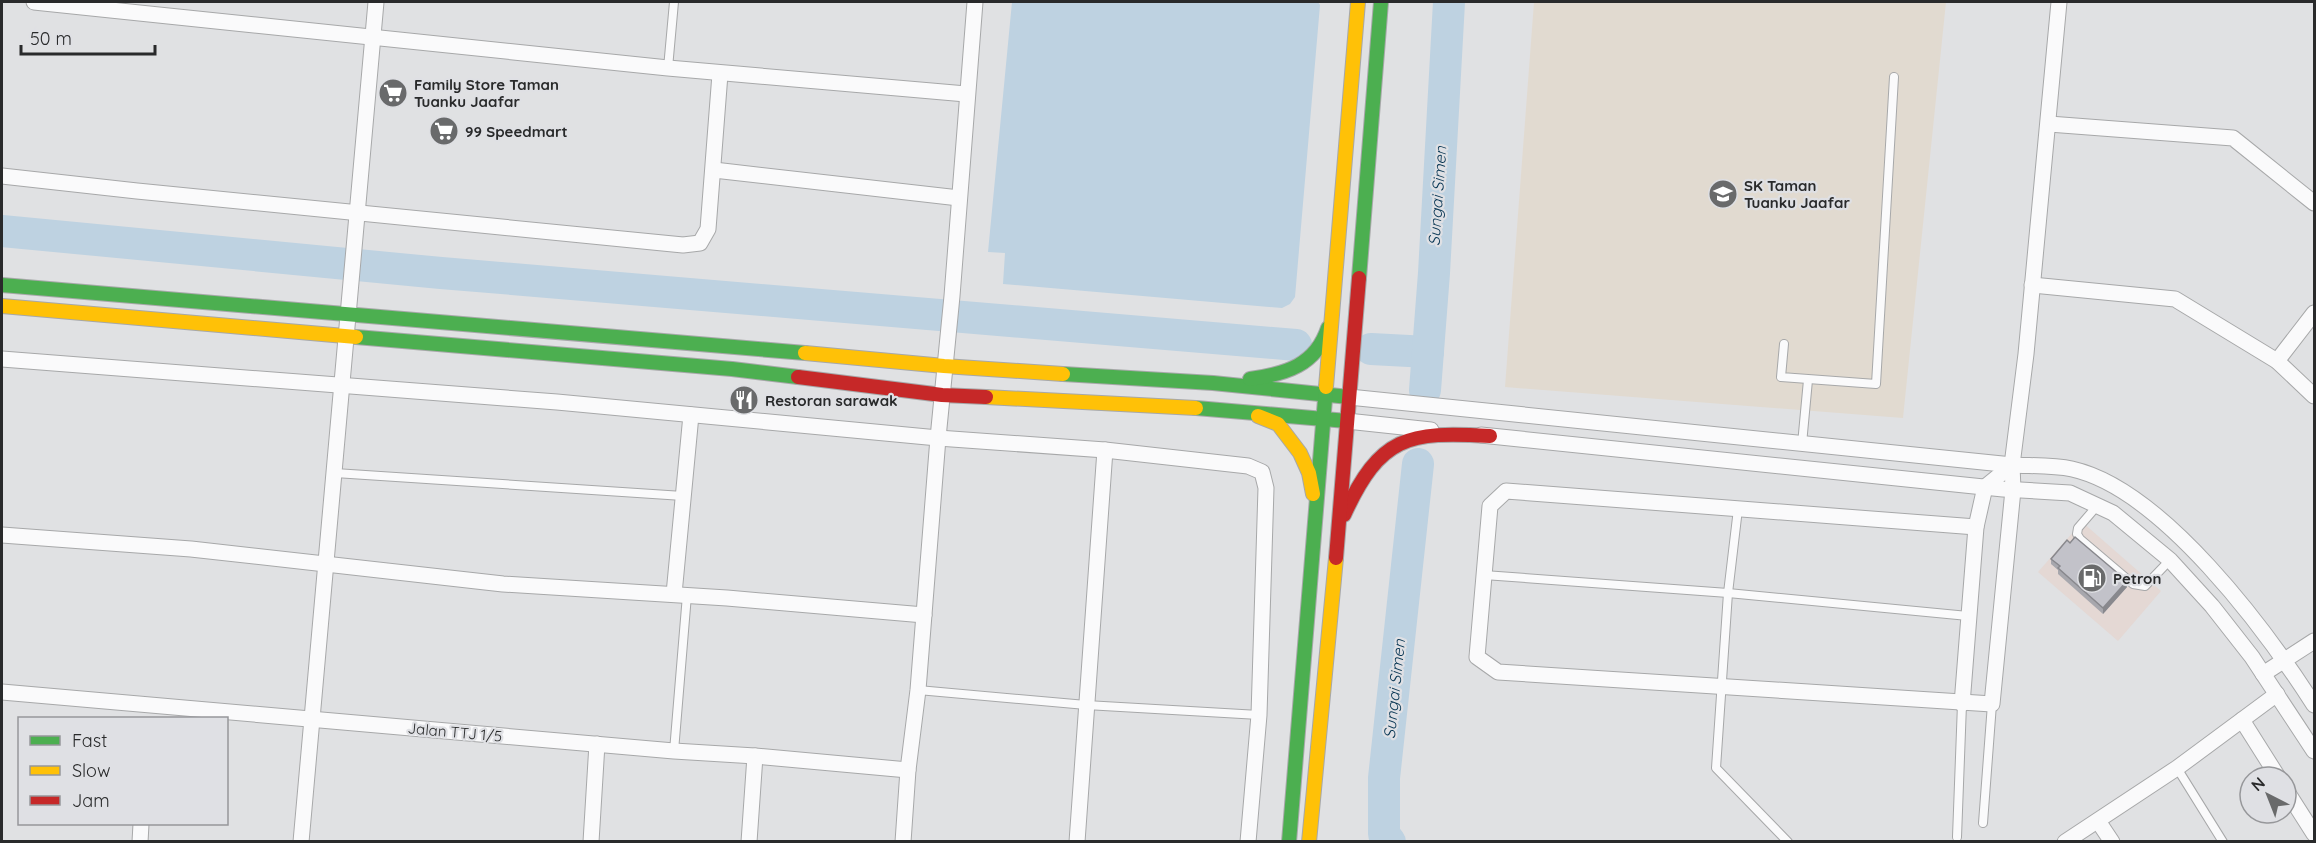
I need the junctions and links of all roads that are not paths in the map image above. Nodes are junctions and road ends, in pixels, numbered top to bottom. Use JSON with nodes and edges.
{"nodes":[{"id":1,"x":34,"y":2,"type":"edge"},
{"id":2,"x":376,"y":2,"type":"edge"},
{"id":3,"x":674,"y":2,"type":"edge"},
{"id":4,"x":975,"y":2,"type":"edge"},
{"id":5,"x":1358,"y":2,"type":"edge"},
{"id":6,"x":1381,"y":2,"type":"edge"},
{"id":7,"x":2059,"y":2,"type":"edge"},
{"id":8,"x":373,"y":38,"type":"junction"},
{"id":9,"x":668,"y":68,"type":"junction"},
{"id":10,"x":720,"y":74,"type":"junction"},
{"id":11,"x":1894,"y":77,"type":"dead end"},
{"id":12,"x":966,"y":94,"type":"junction"},
{"id":13,"x":2049,"y":124,"type":"junction"},
{"id":14,"x":714,"y":170,"type":"junction"},
{"id":15,"x":2,"y":176,"type":"edge"},
{"id":16,"x":958,"y":198,"type":"junction"},
{"id":17,"x":2314,"y":203,"type":"edge"},
{"id":18,"x":359,"y":213,"type":"junction"},
{"id":19,"x":2,"y":285,"type":"edge"},
{"id":20,"x":2032,"y":285,"type":"junction"},
{"id":21,"x":2,"y":306,"type":"edge"},
{"id":22,"x":350,"y":313,"type":"junction"},
{"id":23,"x":1333,"y":313,"type":"junction"},
{"id":24,"x":2314,"y":313,"type":"edge"},
{"id":25,"x":348,"y":335,"type":"junction"},
{"id":26,"x":1784,"y":344,"type":"dead end"},
{"id":27,"x":2,"y":359,"type":"edge"},
{"id":28,"x":2277,"y":361,"type":"junction"},
{"id":29,"x":944,"y":366,"type":"junction"},
{"id":30,"x":1808,"y":380,"type":"junction"},
{"id":31,"x":1213,"y":383,"type":"junction"},
{"id":32,"x":343,"y":384,"type":"junction"},
{"id":33,"x":942,"y":395,"type":"junction"},
{"id":34,"x":1327,"y":395,"type":"junction"},
{"id":35,"x":2314,"y":396,"type":"edge"},
{"id":36,"x":1349,"y":397,"type":"junction"},
{"id":37,"x":1245,"y":411,"type":"junction"},
{"id":38,"x":692,"y":415,"type":"junction"},
{"id":39,"x":1325,"y":419,"type":"junction"},
{"id":40,"x":1347,"y":421,"type":"junction"},
{"id":41,"x":1490,"y":436,"type":"junction"},
{"id":42,"x":938,"y":438,"type":"junction"},
{"id":43,"x":1802,"y":444,"type":"junction"},
{"id":44,"x":1105,"y":450,"type":"junction"},
{"id":45,"x":2012,"y":465,"type":"junction"},
{"id":46,"x":335,"y":473,"type":"junction"},
{"id":47,"x":1985,"y":487,"type":"junction"},
{"id":48,"x":2013,"y":490,"type":"junction"},
{"id":49,"x":683,"y":496,"type":"junction"},
{"id":50,"x":2097,"y":506,"type":"junction"},
{"id":51,"x":1738,"y":509,"type":"junction"},
{"id":52,"x":1317,"y":515,"type":"junction"},
{"id":53,"x":1339,"y":526,"type":"junction"},
{"id":54,"x":1976,"y":527,"type":"junction"},
{"id":55,"x":2,"y":535,"type":"edge"},
{"id":56,"x":2170,"y":560,"type":"junction"},
{"id":57,"x":327,"y":564,"type":"junction"},
{"id":58,"x":1484,"y":575,"type":"junction"},
{"id":59,"x":1728,"y":593,"type":"junction"},
{"id":60,"x":680,"y":595,"type":"junction"},
{"id":61,"x":924,"y":615,"type":"junction"},
{"id":62,"x":1968,"y":616,"type":"junction"},
{"id":63,"x":2314,"y":641,"type":"edge"},
{"id":64,"x":2285,"y":660,"type":"junction"},
{"id":65,"x":2263,"y":674,"type":"junction"},
{"id":66,"x":1721,"y":687,"type":"junction"},
{"id":67,"x":918,"y":690,"type":"junction"},
{"id":68,"x":2,"y":692,"type":"edge"},
{"id":69,"x":2277,"y":694,"type":"junction"},
{"id":70,"x":1962,"y":704,"type":"junction"},
{"id":71,"x":1992,"y":704,"type":"junction"},
{"id":72,"x":1086,"y":705,"type":"junction"},
{"id":73,"x":2314,"y":705,"type":"edge"},
{"id":74,"x":153,"y":712,"type":"edge"},
{"id":75,"x":1259,"y":715,"type":"junction"},
{"id":76,"x":313,"y":718,"type":"junction"},
{"id":77,"x":2242,"y":720,"type":"junction"},
{"id":78,"x":597,"y":744,"type":"junction"},
{"id":79,"x":674,"y":751,"type":"junction"},
{"id":80,"x":2314,"y":751,"type":"edge"},
{"id":81,"x":755,"y":756,"type":"junction"},
{"id":82,"x":2270,"y":765,"type":"edge"},
{"id":83,"x":2177,"y":768,"type":"junction"},
{"id":84,"x":908,"y":770,"type":"junction"},
{"id":85,"x":2298,"y":809,"type":"edge"},
{"id":86,"x":2098,"y":821,"type":"junction"},
{"id":87,"x":1983,"y":824,"type":"dead end"},
{"id":88,"x":141,"y":825,"type":"edge"},
{"id":89,"x":2314,"y":834,"type":"edge"},
{"id":90,"x":1957,"y":837,"type":"dead end"},
{"id":91,"x":140,"y":842,"type":"edge"},
{"id":92,"x":302,"y":842,"type":"edge"},
{"id":93,"x":591,"y":842,"type":"edge"},
{"id":94,"x":749,"y":842,"type":"edge"},
{"id":95,"x":903,"y":842,"type":"edge"},
{"id":96,"x":1077,"y":842,"type":"edge"},
{"id":97,"x":1248,"y":842,"type":"edge"},
{"id":98,"x":1289,"y":842,"type":"edge"},
{"id":99,"x":1309,"y":842,"type":"edge"},
{"id":100,"x":1788,"y":842,"type":"edge"},
{"id":101,"x":2065,"y":842,"type":"edge"},
{"id":102,"x":2112,"y":842,"type":"edge"},
{"id":103,"x":2223,"y":842,"type":"edge"}],
"edges":[{"from":1,"to":8,"type":"street"},
{"from":2,"to":8,"type":"street"},
{"from":3,"to":9,"type":"lane"},
{"from":4,"to":12,"type":"street"},
{"from":5,"to":23,"type":"street"},
{"from":6,"to":36,"type":"street"},
{"from":7,"to":13,"type":"street"},
{"from":8,"to":9,"type":"street"},
{"from":8,"to":18,"type":"street"},
{"from":9,"to":10,"type":"street"},
{"from":10,"to":12,"type":"street"},
{"from":10,"to":14,"type":"street"},
{"from":11,"to":30,"type":"lane"},
{"from":12,"to":16,"type":"street"},
{"from":13,"to":17,"type":"street"},
{"from":13,"to":20,"type":"street"},
{"from":14,"to":16,"type":"street"},
{"from":14,"to":18,"type":"street"},
{"from":15,"to":18,"type":"street"},
{"from":16,"to":29,"type":"street"},
{"from":18,"to":22,"type":"street"},
{"from":19,"to":22,"type":"street"},
{"from":20,"to":28,"type":"street"},
{"from":20,"to":45,"type":"street"},
{"from":21,"to":25,"type":"street"},
{"from":22,"to":25,"type":"street"},
{"from":22,"to":29,"type":"street"},
{"from":23,"to":31,"type":"street"},
{"from":23,"to":34,"type":"street"},
{"from":24,"to":28,"type":"street"},
{"from":25,"to":32,"type":"street"},
{"from":25,"to":33,"type":"street"},
{"from":26,"to":30,"type":"lane"},
{"from":27,"to":32,"type":"street"},
{"from":28,"to":35,"type":"street"},
{"from":29,"to":31,"type":"street"},
{"from":29,"to":33,"type":"street"},
{"from":30,"to":43,"type":"lane"},
{"from":31,"to":34,"type":"street"},
{"from":32,"to":38,"type":"street"},
{"from":32,"to":46,"type":"street"},
{"from":33,"to":37,"type":"street"},
{"from":33,"to":42,"type":"street"},
{"from":34,"to":36,"type":"street"},
{"from":34,"to":39,"type":"street"},
{"from":36,"to":40,"type":"street"},
{"from":36,"to":43,"type":"street"},
{"from":37,"to":39,"type":"street"},
{"from":37,"to":52,"type":"street"},
{"from":38,"to":42,"type":"street"},
{"from":38,"to":49,"type":"street"},
{"from":39,"to":40,"type":"street"},
{"from":39,"to":52,"type":"street"},
{"from":40,"to":41,"type":"street"},
{"from":40,"to":53,"type":"street"},
{"from":41,"to":47,"type":"street"},
{"from":41,"to":53,"type":"street"},
{"from":42,"to":44,"type":"street"},
{"from":42,"to":61,"type":"street"},
{"from":43,"to":45,"type":"street"},
{"from":44,"to":72,"type":"street"},
{"from":44,"to":75,"type":"street"},
{"from":45,"to":47,"type":"street"},
{"from":45,"to":48,"type":"street"},
{"from":45,"to":64,"type":"street"},
{"from":46,"to":49,"type":"lane"},
{"from":46,"to":57,"type":"street"},
{"from":47,"to":48,"type":"street"},
{"from":47,"to":54,"type":"street"},
{"from":48,"to":50,"type":"street"},
{"from":48,"to":71,"type":"street"},
{"from":49,"to":60,"type":"street"},
{"from":50,"to":56,"type":"street"},
{"from":50,"to":56,"type":"lane"},
{"from":51,"to":54,"type":"street"},
{"from":51,"to":58,"type":"street"},
{"from":51,"to":59,"type":"lane"},
{"from":52,"to":98,"type":"street"},
{"from":53,"to":99,"type":"street"},
{"from":54,"to":62,"type":"street"},
{"from":55,"to":57,"type":"street"},
{"from":56,"to":65,"type":"street"},
{"from":57,"to":60,"type":"street"},
{"from":57,"to":76,"type":"street"},
{"from":58,"to":59,"type":"lane"},
{"from":58,"to":66,"type":"street"},
{"from":59,"to":62,"type":"lane"},
{"from":59,"to":66,"type":"lane"},
{"from":60,"to":61,"type":"street"},
{"from":60,"to":79,"type":"lane"},
{"from":61,"to":67,"type":"street"},
{"from":62,"to":70,"type":"street"},
{"from":63,"to":64,"type":"street"},
{"from":64,"to":65,"type":"street"},
{"from":64,"to":73,"type":"street"},
{"from":65,"to":69,"type":"street"},
{"from":66,"to":70,"type":"street"},
{"from":66,"to":100,"type":"lane"},
{"from":67,"to":72,"type":"lane"},
{"from":67,"to":84,"type":"street"},
{"from":68,"to":74,"type":"street","name":"Jalan TTJ 1/5"},
{"from":69,"to":77,"type":"street"},
{"from":69,"to":80,"type":"street"},
{"from":70,"to":71,"type":"street"},
{"from":70,"to":90,"type":"lane"},
{"from":71,"to":87,"type":"lane"},
{"from":72,"to":75,"type":"lane"},
{"from":72,"to":96,"type":"street"},
{"from":74,"to":76,"type":"street","name":"Jalan TTJ 1/5"},
{"from":75,"to":97,"type":"street"},
{"from":76,"to":78,"type":"street","name":"Jalan TTJ 1/5"},
{"from":76,"to":92,"type":"street"},
{"from":77,"to":82,"type":"street"},
{"from":77,"to":83,"type":"street"},
{"from":78,"to":79,"type":"street","name":"Jalan TTJ 1/5"},
{"from":78,"to":93,"type":"street"},
{"from":79,"to":81,"type":"street","name":"Jalan TTJ 1/5"},
{"from":81,"to":84,"type":"street","name":"Jalan TTJ 1/5"},
{"from":81,"to":94,"type":"street"},
{"from":83,"to":86,"type":"street"},
{"from":83,"to":103,"type":"lane"},
{"from":84,"to":95,"type":"street"},
{"from":85,"to":89,"type":"street"},
{"from":86,"to":101,"type":"street"},
{"from":86,"to":102,"type":"street"},
{"from":88,"to":91,"type":"street"}]}
